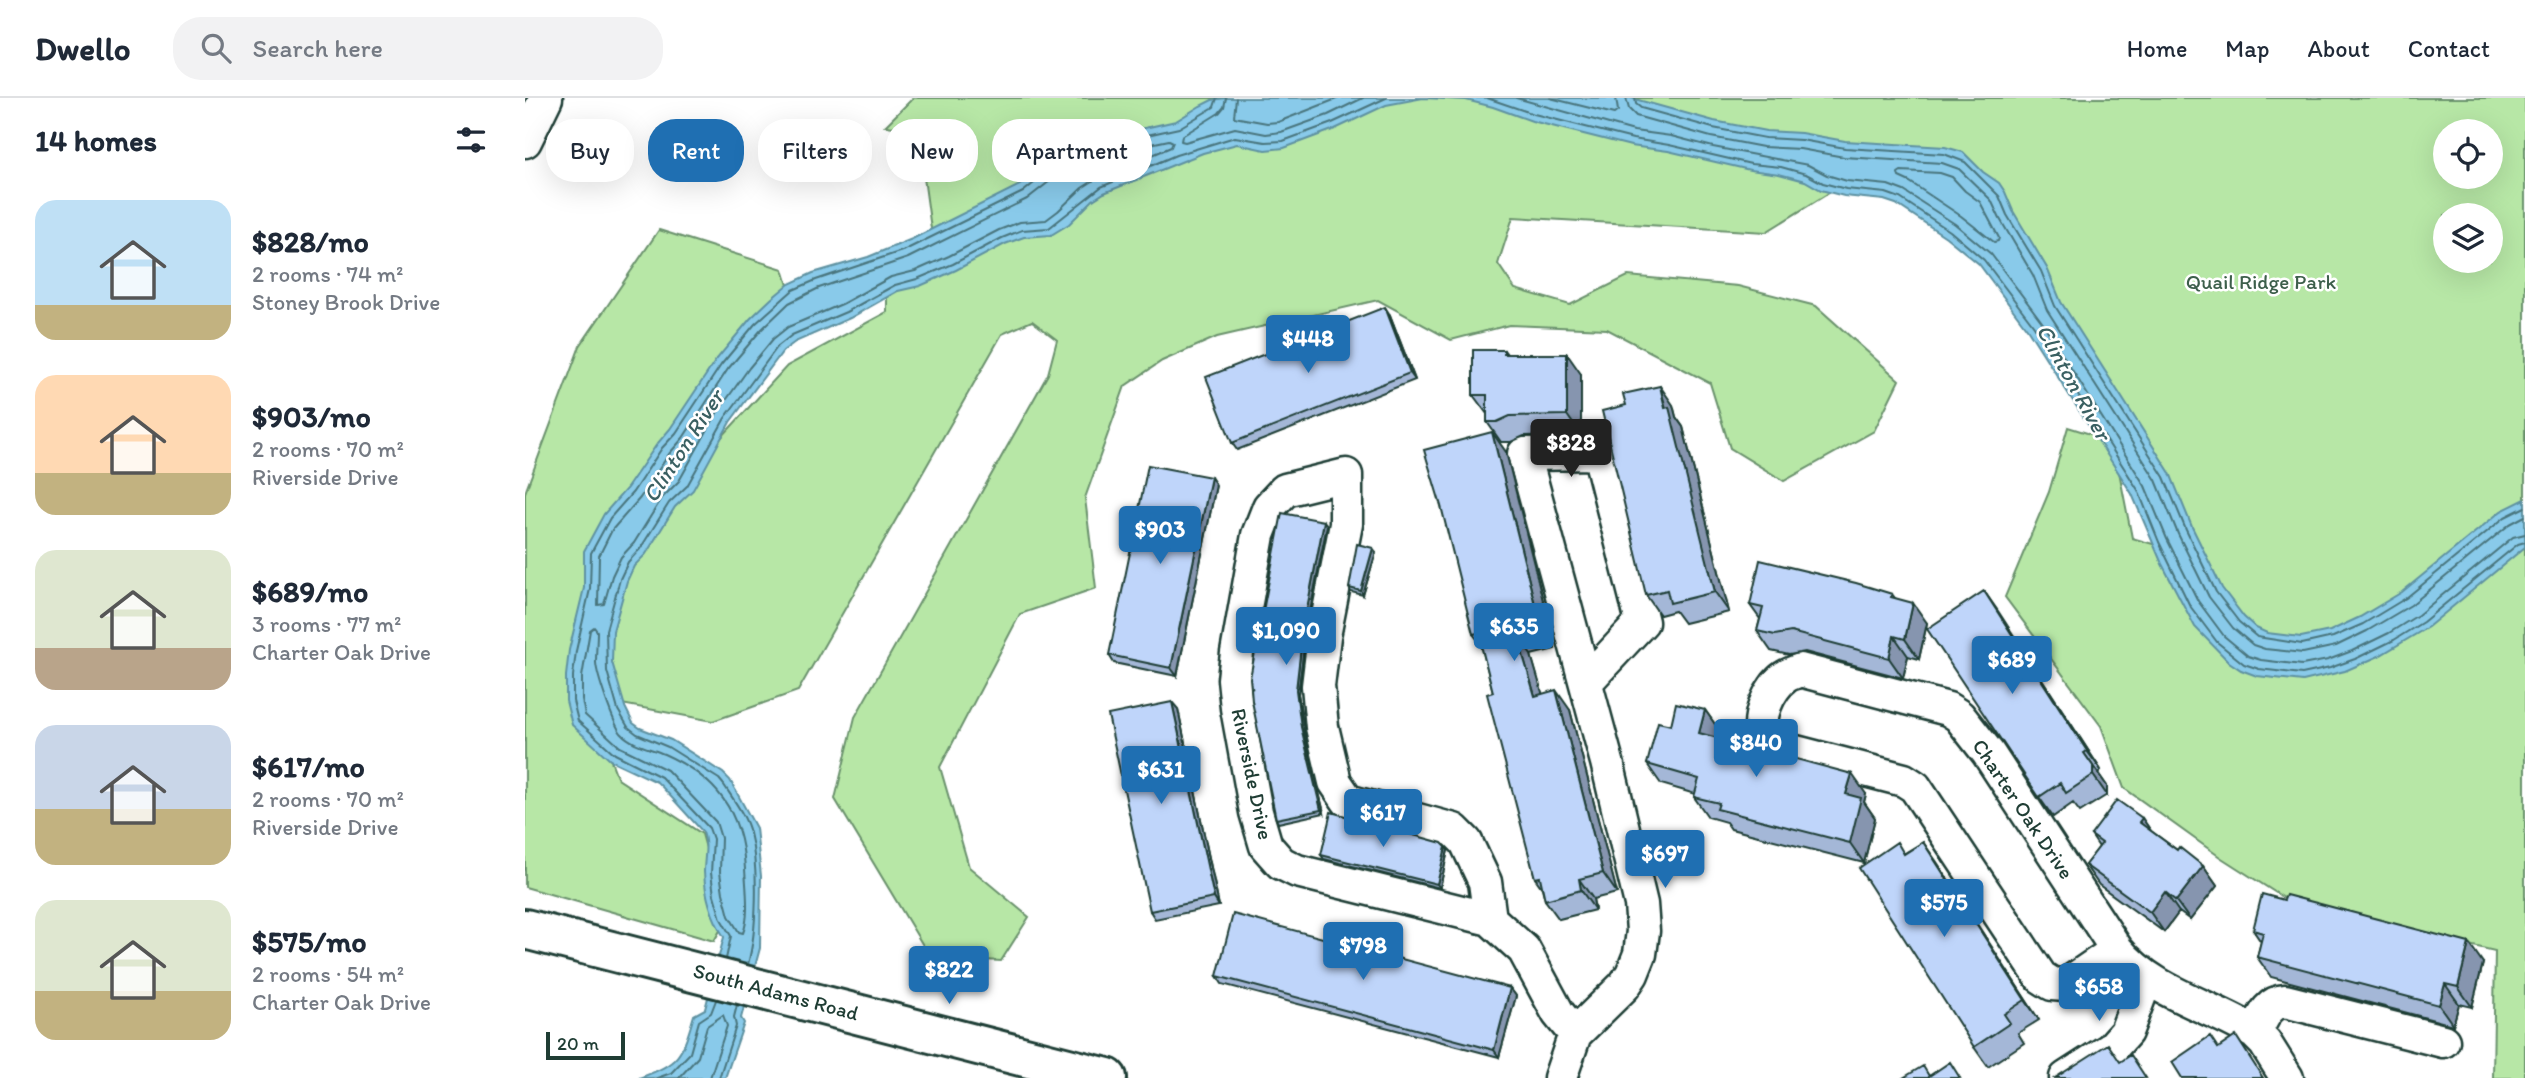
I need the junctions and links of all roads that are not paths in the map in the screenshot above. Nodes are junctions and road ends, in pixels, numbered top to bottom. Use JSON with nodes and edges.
{"nodes":[{"id":1,"x":546,"y":98,"type":"edge"},
{"id":2,"x":525,"y":141,"type":"edge"},
{"id":3,"x":1586,"y":682,"type":"junction"},
{"id":4,"x":1490,"y":919,"type":"junction"},
{"id":5,"x":525,"y":929,"type":"edge"},
{"id":6,"x":2117,"y":950,"type":"junction"},
{"id":7,"x":2146,"y":979,"type":"junction"},
{"id":8,"x":2255,"y":1033,"type":"junction"},
{"id":9,"x":1576,"y":1034,"type":"junction"},
{"id":10,"x":2443,"y":1041,"type":"dead end"},
{"id":11,"x":1107,"y":1078,"type":"edge"},
{"id":12,"x":1560,"y":1078,"type":"edge"},
{"id":13,"x":2066,"y":1078,"type":"edge"},
{"id":14,"x":2287,"y":1078,"type":"edge"}],
"edges":[{"from":1,"to":2,"type":"street"},
{"from":3,"to":3,"type":"street"},
{"from":3,"to":9,"type":"street"},
{"from":4,"to":4,"type":"street","name":"Riverside Drive"},
{"from":4,"to":9,"type":"street","name":"Riverside Drive"},
{"from":5,"to":11,"type":"main road","name":"South Adams Road"},
{"from":6,"to":6,"type":"street","name":"Charter Oak Drive"},
{"from":6,"to":7,"type":"street","name":"Charter Oak Drive"},
{"from":7,"to":8,"type":"street","name":"Charter Oak Drive"},
{"from":7,"to":13,"type":"street"},
{"from":8,"to":10,"type":"street"},
{"from":8,"to":14,"type":"street","name":"Charter Oak Drive"},
{"from":9,"to":12,"type":"street"}]}
